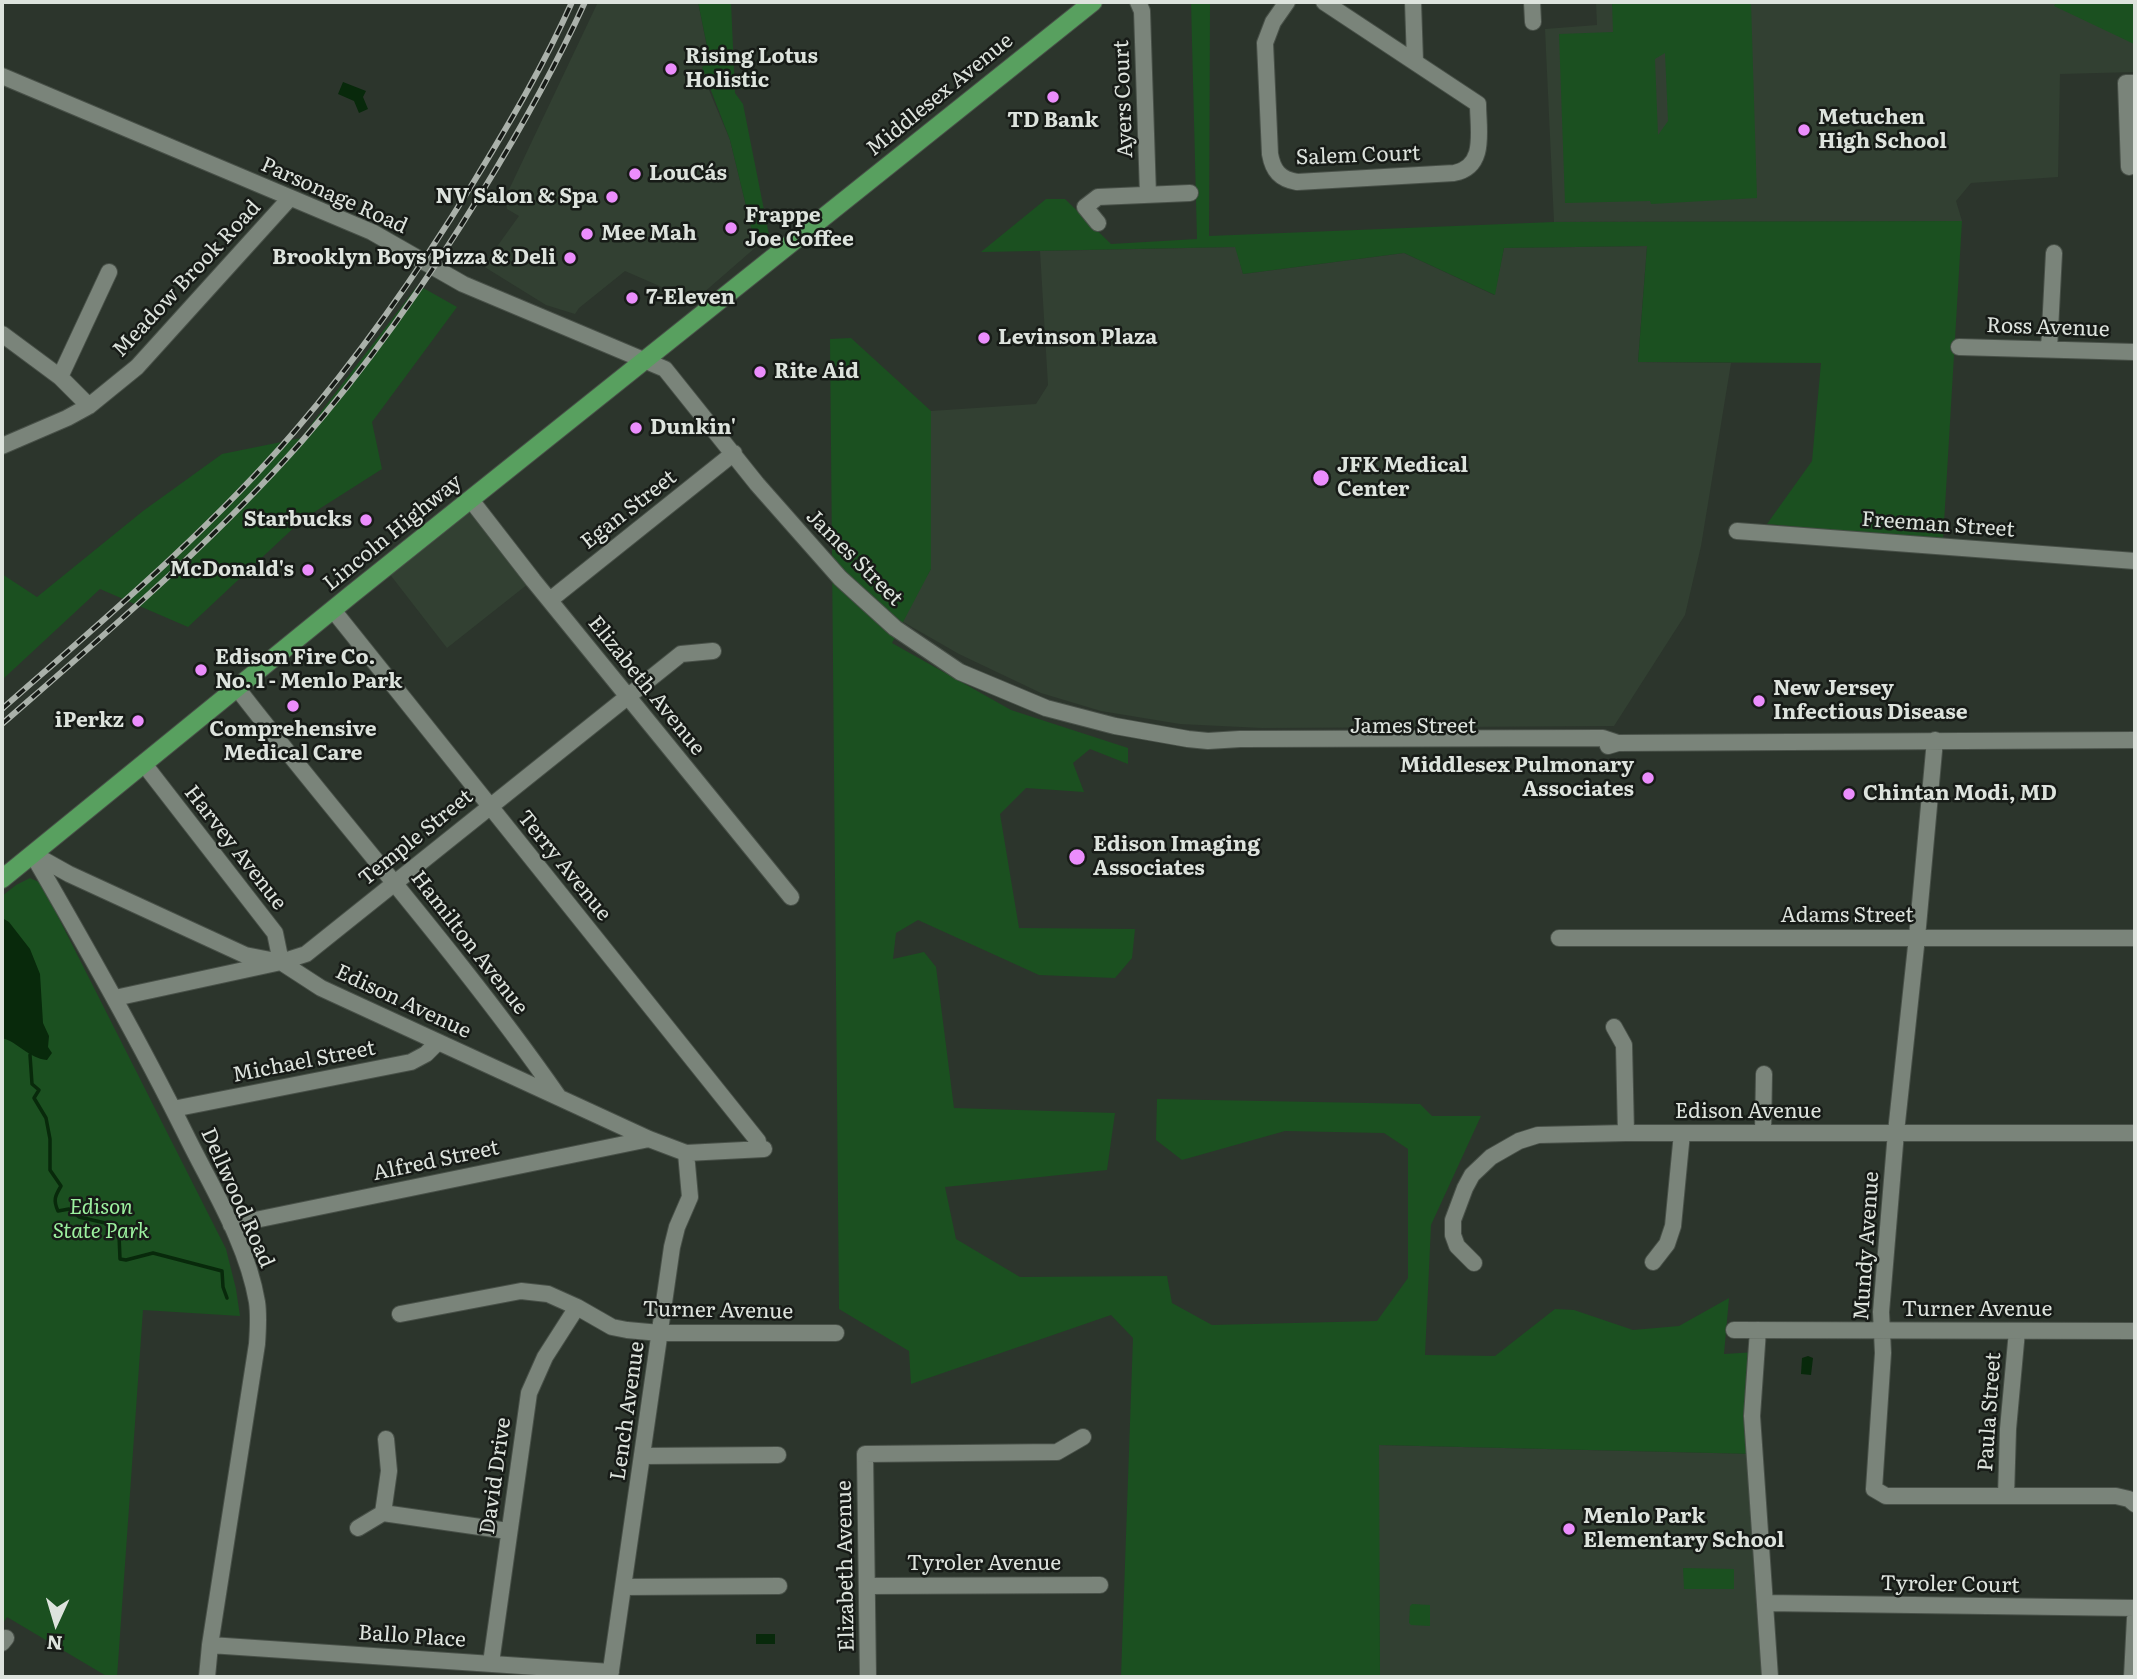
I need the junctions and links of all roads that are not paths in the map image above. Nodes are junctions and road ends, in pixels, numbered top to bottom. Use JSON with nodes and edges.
{"nodes":[{"id":1,"x":1093,"y":2,"type":"edge"},
{"id":2,"x":1138,"y":2,"type":"edge"},
{"id":3,"x":1287,"y":2,"type":"edge"},
{"id":4,"x":1324,"y":2,"type":"edge"},
{"id":5,"x":1413,"y":2,"type":"edge"},
{"id":6,"x":1532,"y":2,"type":"edge"},
{"id":7,"x":1533,"y":22,"type":"dead end"},
{"id":8,"x":1415,"y":61,"type":"junction"},
{"id":9,"x":2,"y":76,"type":"edge"},
{"id":10,"x":2130,"y":83,"type":"edge"},
{"id":11,"x":2129,"y":167,"type":"dead end"},
{"id":12,"x":1190,"y":193,"type":"dead end"},
{"id":13,"x":1149,"y":195,"type":"junction"},
{"id":14,"x":290,"y":198,"type":"junction"},
{"id":15,"x":1098,"y":223,"type":"dead end"},
{"id":16,"x":815,"y":224,"type":"joint"},
{"id":17,"x":2054,"y":253,"type":"dead end"},
{"id":18,"x":109,"y":272,"type":"dead end"},
{"id":19,"x":2,"y":334,"type":"edge"},
{"id":20,"x":1959,"y":346,"type":"dead end"},
{"id":21,"x":2049,"y":349,"type":"junction"},
{"id":22,"x":2135,"y":352,"type":"edge"},
{"id":23,"x":646,"y":359,"type":"junction"},
{"id":24,"x":60,"y":377,"type":"junction"},
{"id":25,"x":89,"y":406,"type":"junction"},
{"id":26,"x":2,"y":446,"type":"edge"},
{"id":27,"x":734,"y":453,"type":"junction"},
{"id":28,"x":471,"y":500,"type":"junction"},
{"id":29,"x":1737,"y":531,"type":"dead end"},
{"id":30,"x":2135,"y":561,"type":"edge"},
{"id":31,"x":550,"y":600,"type":"junction"},
{"id":32,"x":333,"y":610,"type":"junction"},
{"id":33,"x":713,"y":651,"type":"dead end"},
{"id":34,"x":237,"y":688,"type":"junction"},
{"id":35,"x":627,"y":696,"type":"junction"},
{"id":36,"x":1935,"y":740,"type":"junction"},
{"id":37,"x":2135,"y":740,"type":"edge"},
{"id":38,"x":144,"y":764,"type":"junction"},
{"id":39,"x":489,"y":806,"type":"junction"},
{"id":40,"x":33,"y":855,"type":"junction"},
{"id":41,"x":2,"y":879,"type":"edge"},
{"id":42,"x":395,"y":882,"type":"junction"},
{"id":43,"x":791,"y":897,"type":"dead end"},
{"id":44,"x":1917,"y":937,"type":"junction"},
{"id":45,"x":1559,"y":938,"type":"dead end"},
{"id":46,"x":2135,"y":938,"type":"edge"},
{"id":47,"x":281,"y":962,"type":"junction"},
{"id":48,"x":115,"y":998,"type":"junction"},
{"id":49,"x":1614,"y":1027,"type":"dead end"},
{"id":50,"x":438,"y":1043,"type":"junction"},
{"id":51,"x":1764,"y":1074,"type":"dead end"},
{"id":52,"x":558,"y":1096,"type":"junction"},
{"id":53,"x":173,"y":1110,"type":"junction"},
{"id":54,"x":1896,"y":1132,"type":"junction"},
{"id":55,"x":1626,"y":1133,"type":"junction"},
{"id":56,"x":1682,"y":1133,"type":"junction"},
{"id":57,"x":1763,"y":1133,"type":"junction"},
{"id":58,"x":2135,"y":1133,"type":"edge"},
{"id":59,"x":649,"y":1139,"type":"junction"},
{"id":60,"x":761,"y":1149,"type":"joint"},
{"id":61,"x":686,"y":1153,"type":"junction"},
{"id":62,"x":231,"y":1225,"type":"junction"},
{"id":63,"x":1474,"y":1262,"type":"dead end"},
{"id":64,"x":1653,"y":1262,"type":"dead end"},
{"id":65,"x":577,"y":1307,"type":"junction"},
{"id":66,"x":400,"y":1314,"type":"dead end"},
{"id":67,"x":1734,"y":1330,"type":"dead end"},
{"id":68,"x":1758,"y":1330,"type":"junction"},
{"id":69,"x":1882,"y":1331,"type":"junction"},
{"id":70,"x":2017,"y":1331,"type":"junction"},
{"id":71,"x":2135,"y":1331,"type":"edge"},
{"id":72,"x":836,"y":1332,"type":"dead end"},
{"id":73,"x":660,"y":1333,"type":"junction"},
{"id":74,"x":1083,"y":1437,"type":"dead end"},
{"id":75,"x":386,"y":1439,"type":"dead end"},
{"id":76,"x":778,"y":1455,"type":"dead end"},
{"id":77,"x":643,"y":1456,"type":"junction"},
{"id":78,"x":2007,"y":1496,"type":"junction"},
{"id":79,"x":2135,"y":1504,"type":"edge"},
{"id":80,"x":383,"y":1513,"type":"junction"},
{"id":81,"x":358,"y":1528,"type":"dead end"},
{"id":82,"x":508,"y":1531,"type":"junction"},
{"id":83,"x":1100,"y":1585,"type":"dead end"},
{"id":84,"x":779,"y":1586,"type":"dead end"},
{"id":85,"x":868,"y":1586,"type":"junction"},
{"id":86,"x":623,"y":1587,"type":"junction"},
{"id":87,"x":1765,"y":1603,"type":"junction"},
{"id":88,"x":2135,"y":1608,"type":"edge"},
{"id":89,"x":2135,"y":1618,"type":"edge"},
{"id":90,"x":210,"y":1645,"type":"junction"},
{"id":91,"x":491,"y":1663,"type":"junction"},
{"id":92,"x":610,"y":1675,"type":"edge"},
{"id":93,"x":207,"y":1677,"type":"edge"},
{"id":94,"x":868,"y":1677,"type":"edge"},
{"id":95,"x":1770,"y":1677,"type":"edge"},
{"id":96,"x":2132,"y":1677,"type":"edge"}],
"edges":[{"from":1,"to":16,"type":"main road","name":"Middlesex Avenue"},
{"from":2,"to":13,"type":"street","name":"Ayers Court"},
{"from":3,"to":8,"type":"street","name":"Salem Court"},
{"from":4,"to":8,"type":"street"},
{"from":5,"to":8,"type":"street"},
{"from":6,"to":7,"type":"street"},
{"from":9,"to":14,"type":"street","name":"Parsonage Road"},
{"from":10,"to":11,"type":"street"},
{"from":12,"to":13,"type":"street"},
{"from":13,"to":15,"type":"street"},
{"from":14,"to":23,"type":"street","name":"Parsonage Road"},
{"from":14,"to":25,"type":"street","name":"Meadow Brook Road"},
{"from":16,"to":23,"type":"main road","name":"Lincoln Highway"},
{"from":17,"to":21,"type":"street"},
{"from":18,"to":24,"type":"street"},
{"from":19,"to":24,"type":"street"},
{"from":20,"to":21,"type":"street","name":"Ross Avenue"},
{"from":21,"to":22,"type":"street","name":"Ross Avenue"},
{"from":23,"to":27,"type":"street","name":"James Street"},
{"from":23,"to":28,"type":"main road","name":"Lincoln Highway"},
{"from":24,"to":25,"type":"street"},
{"from":25,"to":26,"type":"street","name":"Meadow Brook Road"},
{"from":27,"to":31,"type":"street","name":"Egan Street"},
{"from":27,"to":36,"type":"street","name":"James Street"},
{"from":28,"to":31,"type":"street","name":"Elizabeth Avenue"},
{"from":28,"to":32,"type":"main road","name":"Lincoln Highway"},
{"from":29,"to":30,"type":"street","name":"Freeman Street"},
{"from":31,"to":35,"type":"street","name":"Elizabeth Avenue"},
{"from":32,"to":34,"type":"main road","name":"Lincoln Highway"},
{"from":32,"to":39,"type":"street","name":"Terry Avenue"},
{"from":33,"to":35,"type":"street","name":"Temple Street"},
{"from":34,"to":38,"type":"main road","name":"Lincoln Highway"},
{"from":34,"to":42,"type":"street","name":"Hamilton Avenue"},
{"from":35,"to":39,"type":"street","name":"Temple Street"},
{"from":35,"to":43,"type":"street","name":"Elizabeth Avenue"},
{"from":36,"to":37,"type":"street","name":"James Street"},
{"from":36,"to":44,"type":"street","name":"Mundy Avenue"},
{"from":38,"to":40,"type":"main road","name":"Lincoln Highway"},
{"from":38,"to":47,"type":"street","name":"Harvey Avenue"},
{"from":39,"to":42,"type":"street","name":"Temple Street"},
{"from":39,"to":60,"type":"street","name":"Terry Avenue"},
{"from":40,"to":41,"type":"main road","name":"Lincoln Highway"},
{"from":40,"to":47,"type":"street","name":"Edison Avenue"},
{"from":40,"to":48,"type":"street","name":"Dellwood Road"},
{"from":42,"to":47,"type":"street","name":"Temple Street"},
{"from":42,"to":52,"type":"street","name":"Hamilton Avenue"},
{"from":44,"to":45,"type":"street","name":"Adams Street"},
{"from":44,"to":46,"type":"street","name":"Adams Street"},
{"from":44,"to":54,"type":"street","name":"Mundy Avenue"},
{"from":47,"to":48,"type":"street","name":"Temple Street"},
{"from":47,"to":50,"type":"street","name":"Edison Avenue"},
{"from":48,"to":53,"type":"street","name":"Dellwood Road"},
{"from":49,"to":55,"type":"street"},
{"from":50,"to":52,"type":"street","name":"Edison Avenue"},
{"from":50,"to":53,"type":"street","name":"Michael Street"},
{"from":51,"to":57,"type":"street"},
{"from":52,"to":59,"type":"street","name":"Edison Avenue"},
{"from":53,"to":62,"type":"street","name":"Dellwood Road"},
{"from":54,"to":57,"type":"street","name":"Edison Avenue"},
{"from":54,"to":58,"type":"street","name":"Edison Avenue"},
{"from":54,"to":69,"type":"street","name":"Mundy Avenue"},
{"from":55,"to":56,"type":"street","name":"Edison Avenue"},
{"from":55,"to":63,"type":"street","name":"Edison Avenue"},
{"from":56,"to":57,"type":"street","name":"Edison Avenue"},
{"from":56,"to":64,"type":"street"},
{"from":59,"to":61,"type":"street","name":"Edison Avenue"},
{"from":59,"to":62,"type":"street","name":"Alfred Street"},
{"from":60,"to":61,"type":"street","name":"Edison Avenue"},
{"from":61,"to":73,"type":"street","name":"Lench Avenue"},
{"from":62,"to":90,"type":"street","name":"Dellwood Road"},
{"from":65,"to":66,"type":"street","name":"Turner Avenue"},
{"from":65,"to":73,"type":"street","name":"Turner Avenue"},
{"from":65,"to":82,"type":"street","name":"David Drive"},
{"from":67,"to":68,"type":"street","name":"Turner Avenue"},
{"from":68,"to":69,"type":"street","name":"Turner Avenue"},
{"from":68,"to":87,"type":"street"},
{"from":69,"to":70,"type":"street","name":"Turner Avenue"},
{"from":69,"to":78,"type":"street","name":"Mundy Avenue"},
{"from":70,"to":71,"type":"street","name":"Turner Avenue"},
{"from":70,"to":78,"type":"street","name":"Paula Street"},
{"from":72,"to":73,"type":"street","name":"Turner Avenue"},
{"from":73,"to":77,"type":"street","name":"Lench Avenue"},
{"from":74,"to":85,"type":"street","name":"Elizabeth Avenue"},
{"from":75,"to":80,"type":"street"},
{"from":76,"to":77,"type":"street"},
{"from":77,"to":86,"type":"street","name":"Lench Avenue"},
{"from":78,"to":79,"type":"street","name":"Mundy Avenue"},
{"from":80,"to":81,"type":"street"},
{"from":80,"to":82,"type":"street"},
{"from":82,"to":91,"type":"street","name":"David Drive"},
{"from":83,"to":85,"type":"street","name":"Tyroler Avenue"},
{"from":84,"to":86,"type":"street"},
{"from":85,"to":94,"type":"street","name":"Elizabeth Avenue"},
{"from":86,"to":92,"type":"street","name":"Lench Avenue"},
{"from":87,"to":88,"type":"street","name":"Tyroler Court"},
{"from":87,"to":95,"type":"street"},
{"from":89,"to":96,"type":"street"},
{"from":90,"to":91,"type":"street","name":"Ballo Place"},
{"from":90,"to":93,"type":"street","name":"Dellwood Road"},
{"from":91,"to":92,"type":"street","name":"Ballo Place"}]}
